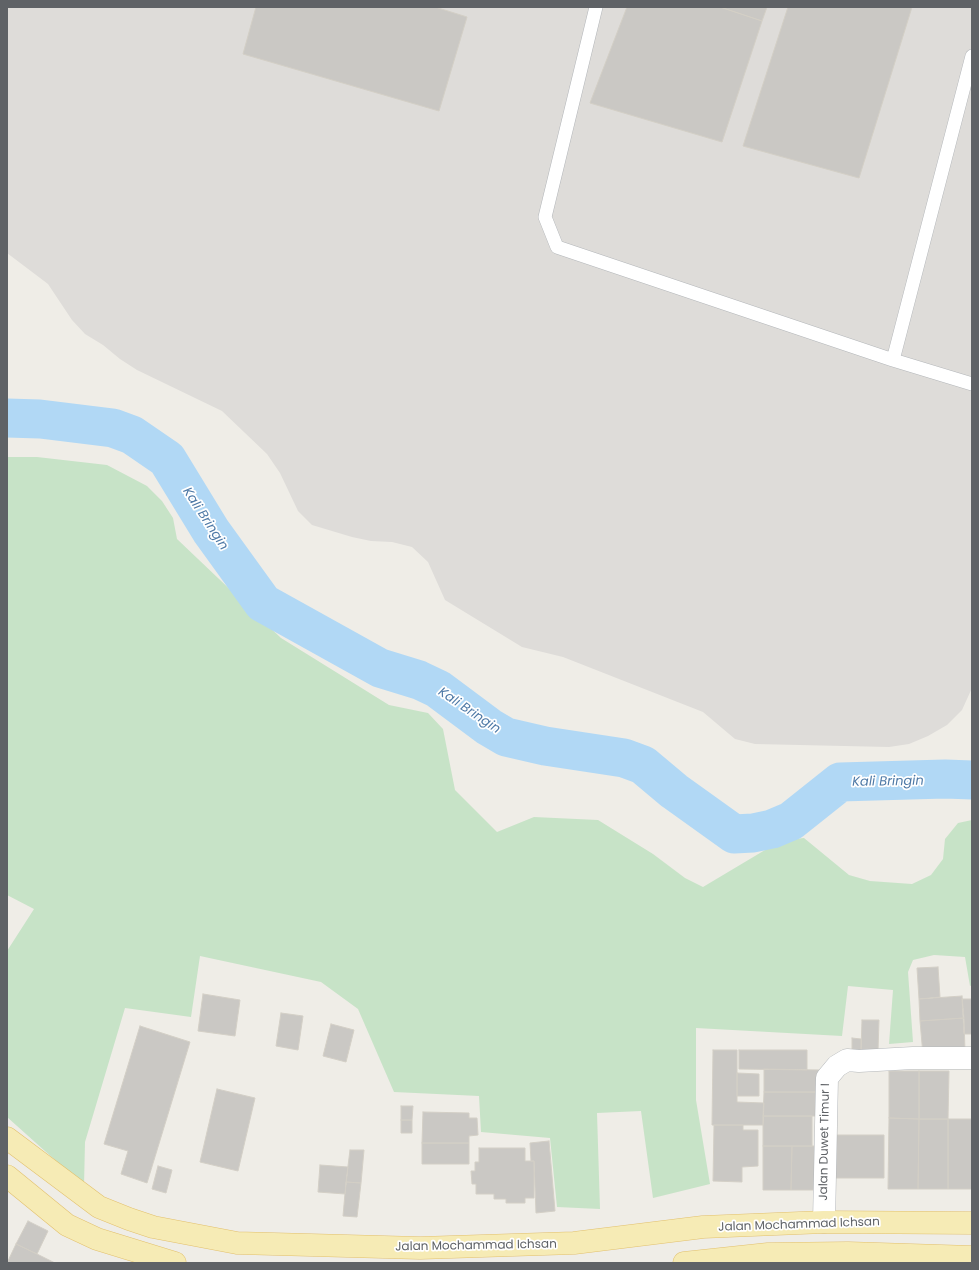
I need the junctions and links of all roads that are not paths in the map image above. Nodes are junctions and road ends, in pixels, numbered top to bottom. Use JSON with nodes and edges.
{"nodes":[{"id":1,"x":596,"y":7,"type":"edge"},
{"id":2,"x":972,"y":56,"type":"edge"},
{"id":3,"x":893,"y":360,"type":"junction"},
{"id":4,"x":972,"y":384,"type":"edge"},
{"id":5,"x":972,"y":1058,"type":"edge"},
{"id":6,"x":7,"y":1138,"type":"edge"},
{"id":7,"x":7,"y":1176,"type":"edge"},
{"id":8,"x":824,"y":1222,"type":"junction"},
{"id":9,"x":972,"y":1223,"type":"edge"},
{"id":10,"x":972,"y":1258,"type":"edge"},
{"id":11,"x":901,"y":1259,"type":"edge"},
{"id":12,"x":175,"y":1263,"type":"edge"},
{"id":13,"x":684,"y":1263,"type":"edge"}],
"edges":[{"from":1,"to":3,"type":"lane"},
{"from":2,"to":3,"type":"lane"},
{"from":3,"to":4,"type":"lane"},
{"from":5,"to":8,"type":"street","name":"Jalan Duwet Timur I"},
{"from":6,"to":8,"type":"main road","name":"Jalan Mochammad Ichsan"},
{"from":7,"to":12,"type":"main road"},
{"from":8,"to":9,"type":"main road","name":"Jalan Mochammad Ichsan"},
{"from":10,"to":11,"type":"main road"},
{"from":11,"to":13,"type":"main road"}]}
